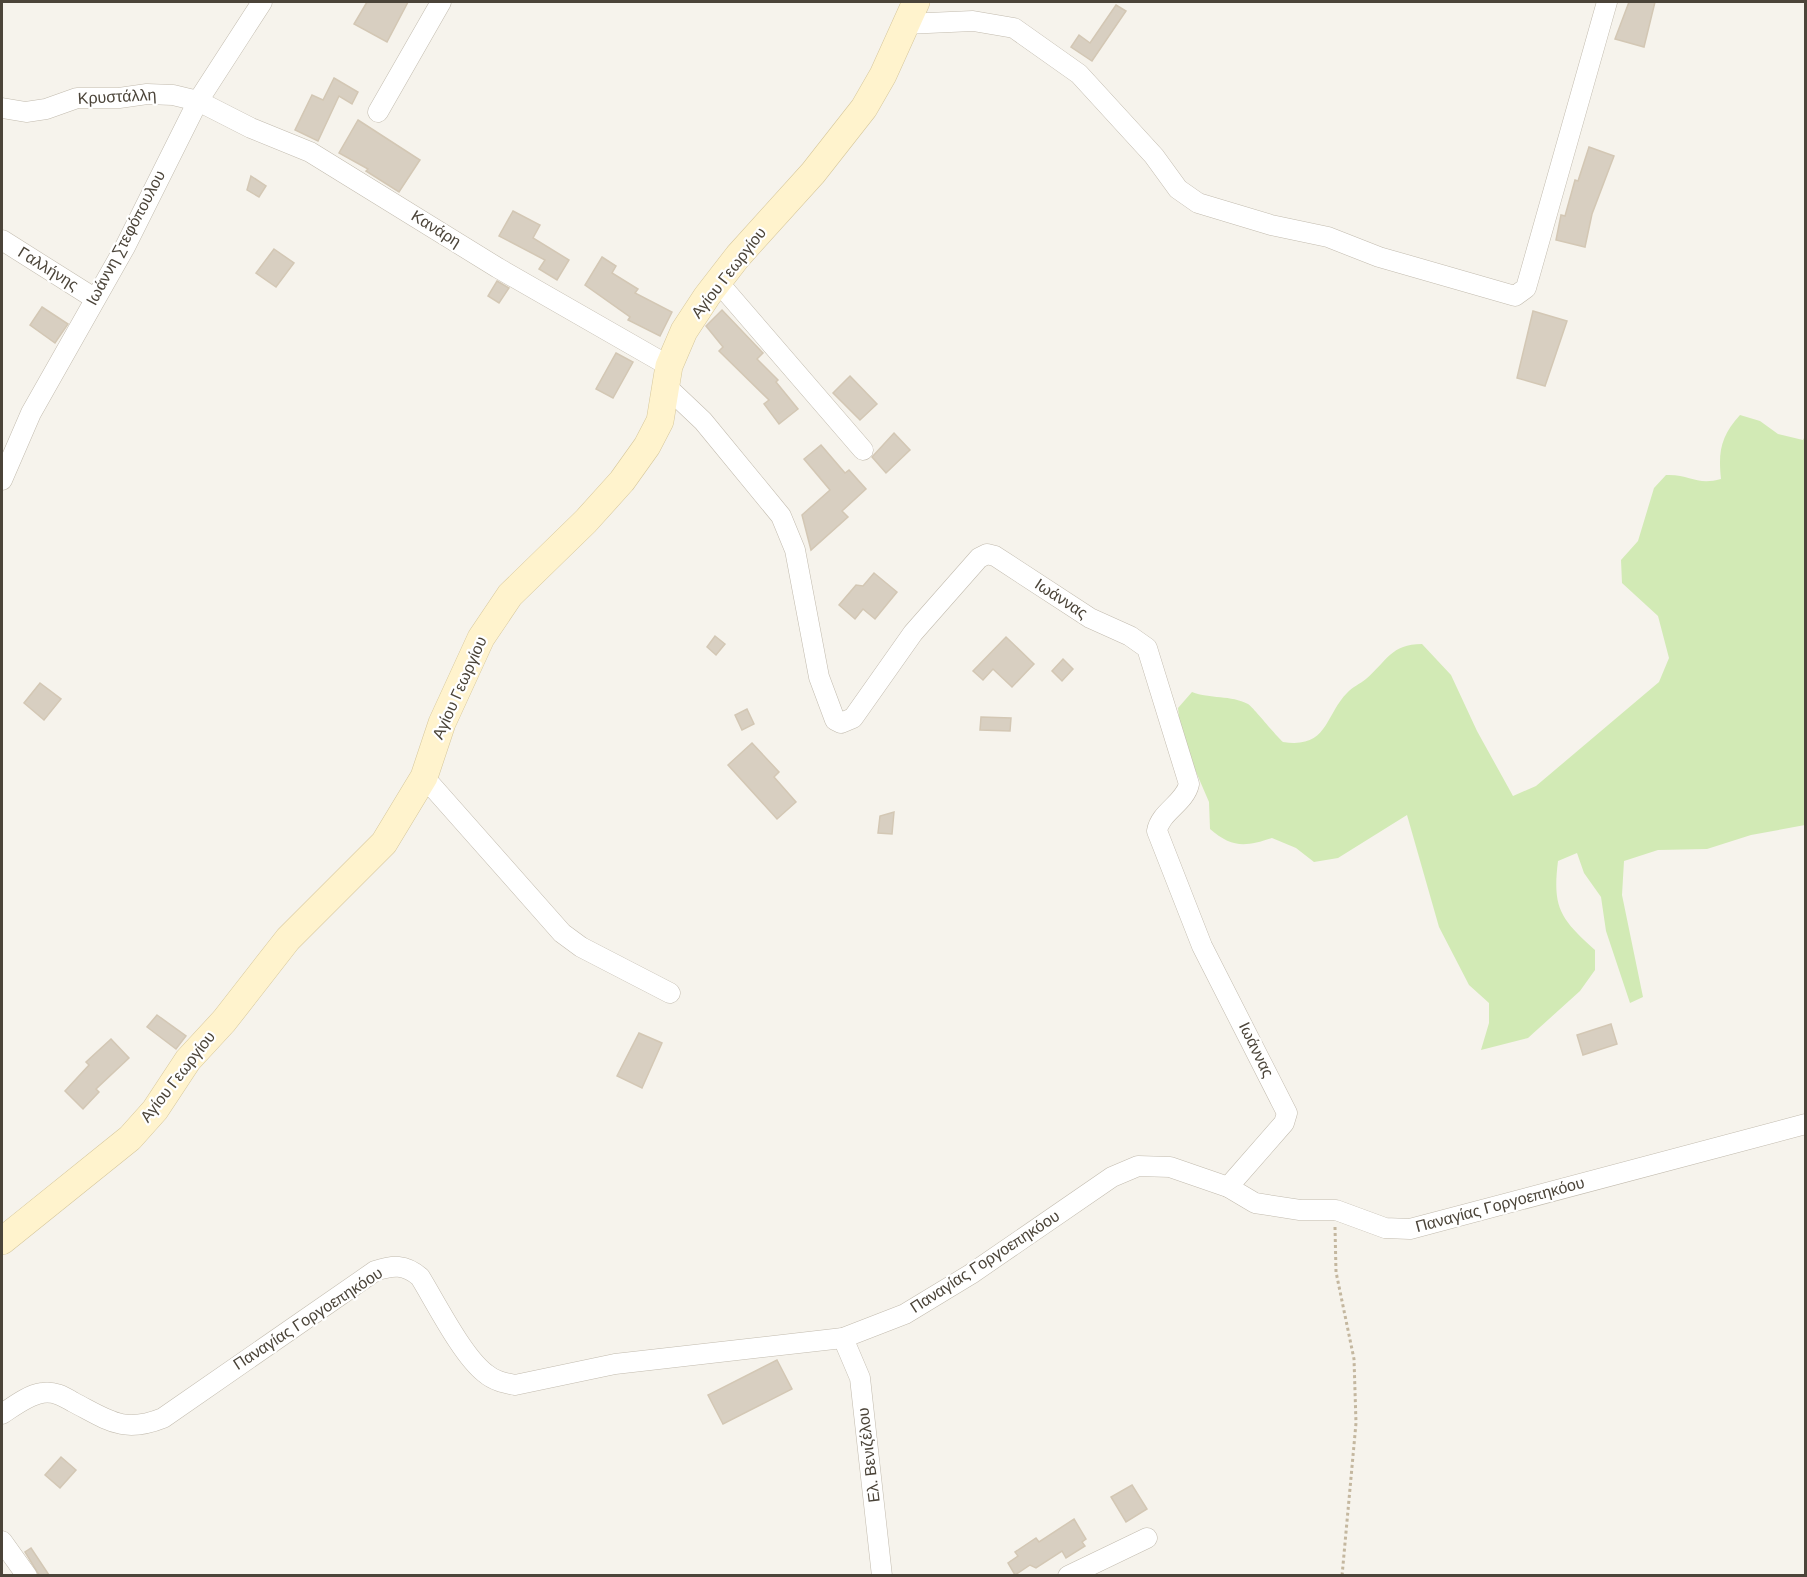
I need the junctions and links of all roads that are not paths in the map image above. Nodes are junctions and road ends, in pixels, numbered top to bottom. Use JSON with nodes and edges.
{"nodes":[{"id":1,"x":262,"y":2,"type":"edge"},
{"id":2,"x":441,"y":2,"type":"edge"},
{"id":3,"x":1607,"y":2,"type":"edge"},
{"id":4,"x":910,"y":13,"type":"edge"},
{"id":5,"x":198,"y":100,"type":"junction"},
{"id":6,"x":2,"y":108,"type":"edge"},
{"id":7,"x":378,"y":112,"type":"dead end"},
{"id":8,"x":2,"y":240,"type":"edge"},
{"id":9,"x":718,"y":282,"type":"junction"},
{"id":10,"x":94,"y":298,"type":"junction"},
{"id":11,"x":668,"y":376,"type":"junction"},
{"id":12,"x":863,"y":450,"type":"dead end"},
{"id":13,"x":6,"y":459,"type":"edge"},
{"id":14,"x":2,"y":480,"type":"edge"},
{"id":15,"x":424,"y":777,"type":"junction"},
{"id":16,"x":670,"y":993,"type":"dead end"},
{"id":17,"x":1806,"y":1124,"type":"edge"},
{"id":18,"x":1228,"y":1187,"type":"junction"},
{"id":19,"x":2,"y":1241,"type":"edge"},
{"id":20,"x":843,"y":1338,"type":"junction"},
{"id":21,"x":2,"y":1414,"type":"edge"},
{"id":22,"x":1147,"y":1538,"type":"dead end"},
{"id":23,"x":2,"y":1541,"type":"edge"},
{"id":24,"x":27,"y":1575,"type":"edge"},
{"id":25,"x":882,"y":1575,"type":"edge"},
{"id":26,"x":1068,"y":1575,"type":"edge"}],
"edges":[{"from":1,"to":5,"type":"street","name":"Ιωάννη Στεφόπουλου"},
{"from":2,"to":7,"type":"street"},
{"from":3,"to":4,"type":"street"},
{"from":4,"to":9,"type":"street","name":"Αγίου Γεωργίου"},
{"from":5,"to":6,"type":"street","name":"Κρυστάλλη"},
{"from":5,"to":10,"type":"street","name":"Ιωάννη Στεφόπουλου"},
{"from":5,"to":11,"type":"street","name":"Κανάρη"},
{"from":8,"to":10,"type":"street","name":"Γαλλήνης"},
{"from":9,"to":11,"type":"street","name":"Αγίου Γεωργίου"},
{"from":9,"to":12,"type":"street"},
{"from":10,"to":13,"type":"street","name":"Ιωάννη Στεφόπουλου"},
{"from":11,"to":15,"type":"street","name":"Αγίου Γεωργίου"},
{"from":11,"to":18,"type":"street","name":"Ιωάννας"},
{"from":13,"to":14,"type":"street","name":"Ιωάννη Στεφόπουλου"},
{"from":15,"to":16,"type":"street"},
{"from":15,"to":19,"type":"street","name":"Αγίου Γεωργίου"},
{"from":17,"to":18,"type":"street","name":"Παναγίας Γοργοεπηκόου"},
{"from":18,"to":20,"type":"street","name":"Παναγίας Γοργοεπηκόου"},
{"from":20,"to":21,"type":"street","name":"Παναγίας Γοργοεπηκόου"},
{"from":20,"to":25,"type":"street","name":"Ελ. Βενιζέλου"},
{"from":22,"to":26,"type":"street"},
{"from":23,"to":24,"type":"street"}]}
